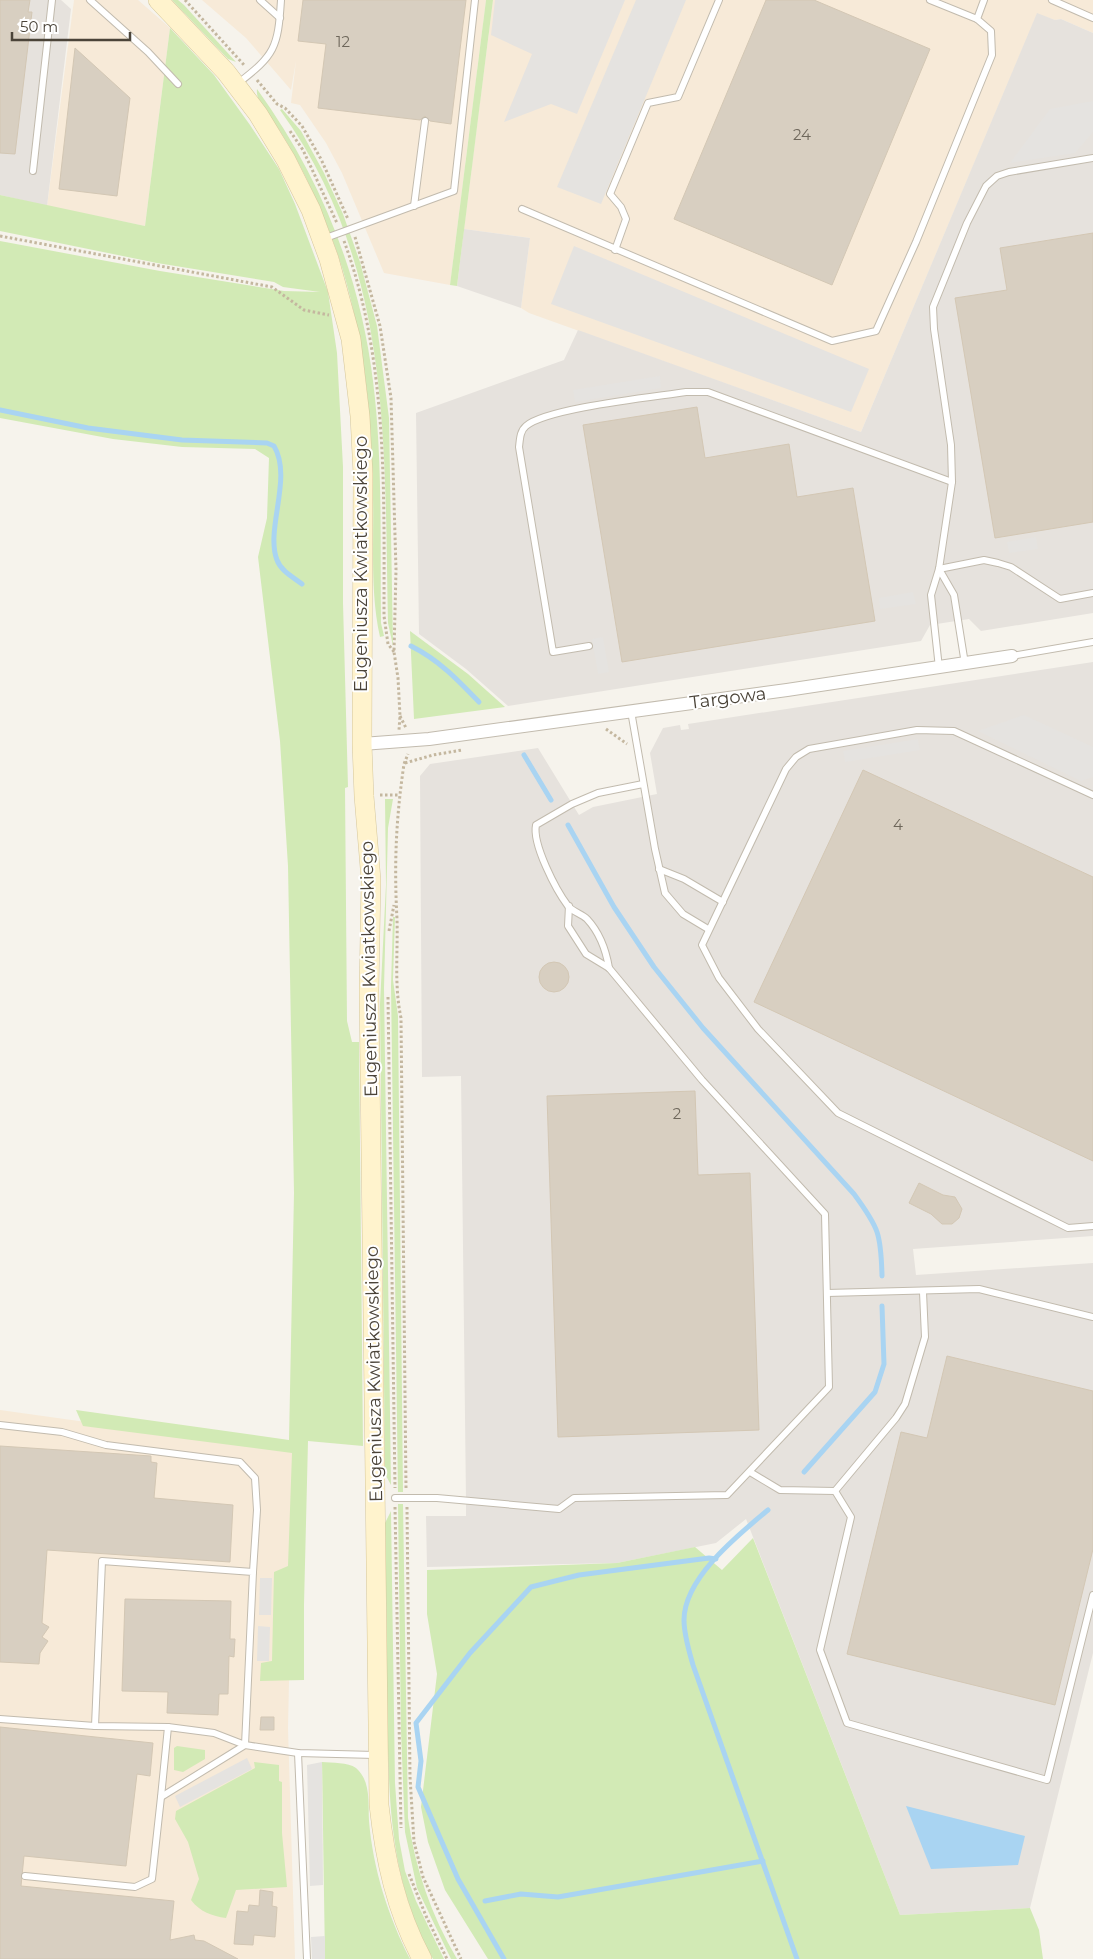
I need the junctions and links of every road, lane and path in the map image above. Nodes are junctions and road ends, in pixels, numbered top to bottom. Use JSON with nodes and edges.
{"nodes":[{"id":1,"x":52,"y":0,"type":"edge"},
{"id":2,"x":90,"y":0,"type":"edge"},
{"id":3,"x":158,"y":0,"type":"edge"},
{"id":4,"x":260,"y":0,"type":"edge"},
{"id":5,"x":281,"y":0,"type":"edge"},
{"id":6,"x":474,"y":0,"type":"edge"},
{"id":7,"x":719,"y":0,"type":"edge"},
{"id":8,"x":930,"y":0,"type":"edge"},
{"id":9,"x":984,"y":0,"type":"edge"},
{"id":10,"x":1052,"y":0,"type":"edge"},
{"id":11,"x":280,"y":18,"type":"junction"},
{"id":12,"x":1093,"y":18,"type":"edge"},
{"id":13,"x":977,"y":20,"type":"junction"},
{"id":14,"x":178,"y":84,"type":"dead end"},
{"id":15,"x":236,"y":85,"type":"junction"},
{"id":16,"x":425,"y":121,"type":"dead end"},
{"id":17,"x":1093,"y":158,"type":"edge"},
{"id":18,"x":33,"y":171,"type":"dead end"},
{"id":19,"x":414,"y":206,"type":"junction"},
{"id":20,"x":522,"y":209,"type":"dead end"},
{"id":21,"x":0,"y":236,"type":"edge"},
{"id":22,"x":322,"y":239,"type":"junction"},
{"id":23,"x":615,"y":250,"type":"junction"},
{"id":24,"x":345,"y":312,"type":"junction"},
{"id":25,"x":952,"y":482,"type":"junction"},
{"id":26,"x":939,"y":568,"type":"junction"},
{"id":27,"x":1093,"y":594,"type":"edge"},
{"id":28,"x":1093,"y":642,"type":"edge"},
{"id":29,"x":589,"y":646,"type":"dead end"},
{"id":30,"x":394,"y":652,"type":"dead end"},
{"id":31,"x":1012,"y":656,"type":"joint"},
{"id":32,"x":965,"y":664,"type":"junction"},
{"id":33,"x":939,"y":668,"type":"junction"},
{"id":34,"x":630,"y":711,"type":"junction"},
{"id":35,"x":400,"y":716,"type":"dead end"},
{"id":36,"x":603,"y":726,"type":"dead end"},
{"id":37,"x":362,"y":744,"type":"junction"},
{"id":38,"x":637,"y":748,"type":"junction"},
{"id":39,"x":470,"y":749,"type":"dead end"},
{"id":40,"x":643,"y":784,"type":"junction"},
{"id":41,"x":1093,"y":796,"type":"edge"},
{"id":42,"x":659,"y":869,"type":"junction"},
{"id":43,"x":395,"y":902,"type":"junction"},
{"id":44,"x":723,"y":902,"type":"junction"},
{"id":45,"x":569,"y":906,"type":"junction"},
{"id":46,"x":708,"y":929,"type":"junction"},
{"id":47,"x":389,"y":937,"type":"dead end"},
{"id":48,"x":609,"y":968,"type":"junction"},
{"id":49,"x":388,"y":990,"type":"dead end"},
{"id":50,"x":1093,"y":1226,"type":"edge"},
{"id":51,"x":923,"y":1292,"type":"junction"},
{"id":52,"x":827,"y":1293,"type":"junction"},
{"id":53,"x":1093,"y":1317,"type":"edge"},
{"id":54,"x":0,"y":1425,"type":"edge"},
{"id":55,"x":750,"y":1472,"type":"junction"},
{"id":56,"x":835,"y":1490,"type":"junction"},
{"id":57,"x":395,"y":1498,"type":"junction"},
{"id":58,"x":406,"y":1498,"type":"junction"},
{"id":59,"x":254,"y":1572,"type":"junction"},
{"id":60,"x":1093,"y":1595,"type":"edge"},
{"id":61,"x":0,"y":1719,"type":"edge"},
{"id":62,"x":96,"y":1726,"type":"junction"},
{"id":63,"x":168,"y":1727,"type":"junction"},
{"id":64,"x":244,"y":1745,"type":"junction"},
{"id":65,"x":298,"y":1754,"type":"junction"},
{"id":66,"x":379,"y":1755,"type":"junction"},
{"id":67,"x":161,"y":1797,"type":"junction"},
{"id":68,"x":401,"y":1832,"type":"dead end"},
{"id":69,"x":409,"y":1872,"type":"dead end"},
{"id":70,"x":25,"y":1876,"type":"dead end"},
{"id":71,"x":307,"y":1959,"type":"edge"},
{"id":72,"x":422,"y":1959,"type":"edge"},
{"id":73,"x":448,"y":1959,"type":"edge"},
{"id":74,"x":461,"y":1959,"type":"edge"}],
"edges":[{"from":1,"to":18,"type":"lane"},
{"from":2,"to":14,"type":"lane"},
{"from":3,"to":15,"type":"main road","name":"Eugeniusza Kwiatkowskiego"},
{"from":4,"to":11,"type":"lane"},
{"from":5,"to":11,"type":"lane"},
{"from":6,"to":19,"type":"lane"},
{"from":7,"to":23,"type":"lane"},
{"from":8,"to":13,"type":"lane"},
{"from":9,"to":13,"type":"lane"},
{"from":10,"to":12,"type":"lane"},
{"from":11,"to":15,"type":"lane"},
{"from":13,"to":23,"type":"lane"},
{"from":15,"to":22,"type":"main road","name":"Eugeniusza Kwiatkowskiego"},
{"from":16,"to":19,"type":"lane"},
{"from":17,"to":25,"type":"lane"},
{"from":19,"to":22,"type":"lane"},
{"from":20,"to":23,"type":"lane"},
{"from":21,"to":24,"type":"path"},
{"from":22,"to":24,"type":"main road","name":"Eugeniusza Kwiatkowskiego"},
{"from":24,"to":37,"type":"main road","name":"Eugeniusza Kwiatkowskiego"},
{"from":25,"to":26,"type":"lane"},
{"from":25,"to":29,"type":"lane"},
{"from":26,"to":27,"type":"lane"},
{"from":26,"to":32,"type":"lane"},
{"from":26,"to":33,"type":"lane"},
{"from":28,"to":31,"type":"lane","name":"Targowa"},
{"from":30,"to":35,"type":"path"},
{"from":31,"to":32,"type":"street","name":"Targowa"},
{"from":32,"to":33,"type":"street","name":"Targowa"},
{"from":33,"to":34,"type":"street","name":"Targowa"},
{"from":34,"to":37,"type":"street","name":"Targowa"},
{"from":34,"to":38,"type":"lane"},
{"from":36,"to":38,"type":"path"},
{"from":37,"to":66,"type":"main road","name":"Eugeniusza Kwiatkowskiego"},
{"from":38,"to":40,"type":"lane"},
{"from":39,"to":43,"type":"path"},
{"from":40,"to":42,"type":"lane"},
{"from":40,"to":45,"type":"lane"},
{"from":41,"to":44,"type":"lane"},
{"from":42,"to":44,"type":"lane"},
{"from":42,"to":46,"type":"lane"},
{"from":43,"to":47,"type":"path"},
{"from":43,"to":58,"type":"path"},
{"from":44,"to":46,"type":"lane"},
{"from":45,"to":48,"type":"lane"},
{"from":45,"to":48,"type":"lane"},
{"from":46,"to":50,"type":"lane"},
{"from":48,"to":52,"type":"lane"},
{"from":49,"to":57,"type":"path"},
{"from":51,"to":52,"type":"lane"},
{"from":51,"to":53,"type":"lane"},
{"from":51,"to":56,"type":"lane"},
{"from":52,"to":55,"type":"lane"},
{"from":54,"to":59,"type":"lane"},
{"from":55,"to":56,"type":"lane"},
{"from":55,"to":58,"type":"lane"},
{"from":56,"to":60,"type":"lane"},
{"from":57,"to":58,"type":"lane"},
{"from":57,"to":68,"type":"path"},
{"from":58,"to":74,"type":"path"},
{"from":59,"to":62,"type":"lane"},
{"from":59,"to":64,"type":"lane"},
{"from":61,"to":62,"type":"lane"},
{"from":62,"to":63,"type":"lane"},
{"from":63,"to":64,"type":"lane"},
{"from":63,"to":67,"type":"lane"},
{"from":64,"to":65,"type":"lane"},
{"from":64,"to":67,"type":"lane"},
{"from":65,"to":66,"type":"lane"},
{"from":65,"to":71,"type":"lane"},
{"from":66,"to":72,"type":"main road","name":"Eugeniusza Kwiatkowskiego"},
{"from":67,"to":70,"type":"lane"},
{"from":69,"to":73,"type":"path"}]}
